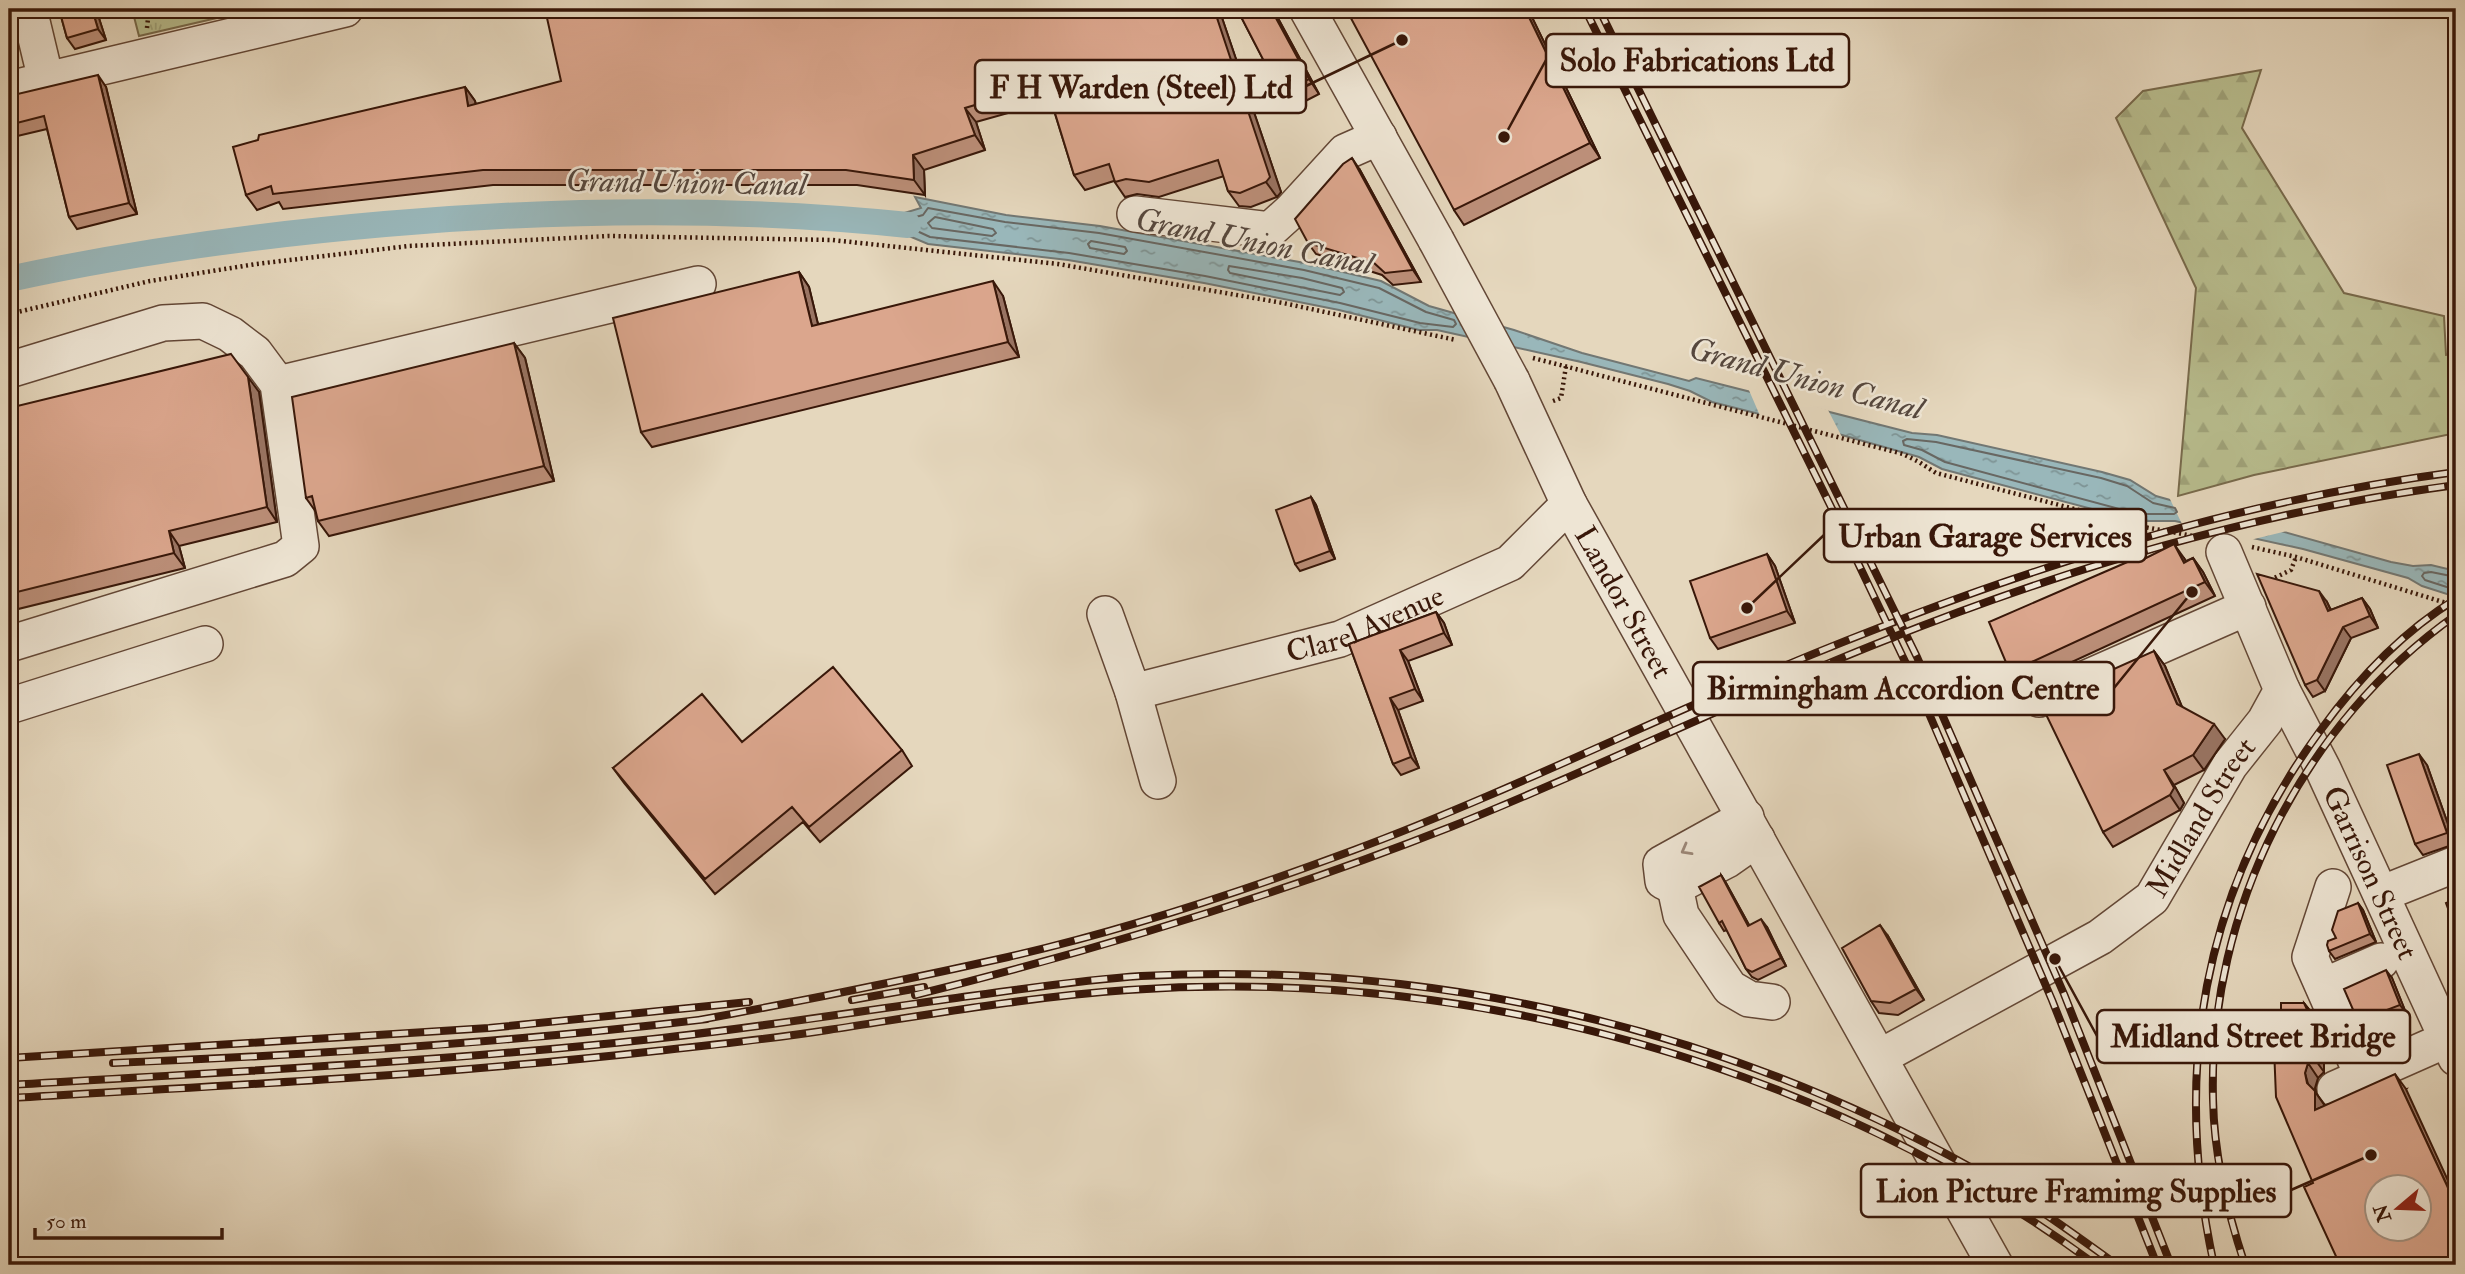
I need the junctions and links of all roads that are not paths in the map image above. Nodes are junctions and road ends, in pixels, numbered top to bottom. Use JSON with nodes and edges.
{"nodes":[{"id":1,"x":29,"y":9,"type":"edge"},
{"id":2,"x":345,"y":9,"type":"edge"},
{"id":3,"x":1307,"y":9,"type":"edge"},
{"id":4,"x":46,"y":80,"type":"junction"},
{"id":5,"x":9,"y":89,"type":"edge"},
{"id":6,"x":1379,"y":137,"type":"junction"},
{"id":7,"x":1135,"y":214,"type":"dead end"},
{"id":8,"x":698,"y":284,"type":"dead end"},
{"id":9,"x":9,"y":370,"type":"edge"},
{"id":10,"x":278,"y":384,"type":"junction"},
{"id":11,"x":1569,"y":504,"type":"junction"},
{"id":12,"x":2227,"y":546,"type":"road end"},
{"id":13,"x":2245,"y":600,"type":"junction"},
{"id":14,"x":1105,"y":614,"type":"dead end"},
{"id":15,"x":9,"y":644,"type":"edge"},
{"id":16,"x":205,"y":644,"type":"dead end"},
{"id":17,"x":2282,"y":690,"type":"junction"},
{"id":18,"x":1133,"y":692,"type":"junction"},
{"id":19,"x":2039,"y":699,"type":"edge"},
{"id":20,"x":9,"y":706,"type":"edge"},
{"id":21,"x":1158,"y":781,"type":"dead end"},
{"id":22,"x":1752,"y":828,"type":"junction"},
{"id":23,"x":2456,"y":864,"type":"edge"},
{"id":24,"x":2333,"y":887,"type":"dead end"},
{"id":25,"x":2381,"y":894,"type":"junction"},
{"id":26,"x":2381,"y":961,"type":"dead end"},
{"id":27,"x":2323,"y":986,"type":"junction"},
{"id":28,"x":1772,"y":1002,"type":"dead end"},
{"id":29,"x":2452,"y":1048,"type":"edge"},
{"id":30,"x":1880,"y":1057,"type":"junction"},
{"id":31,"x":1995,"y":1265,"type":"edge"}],
"edges":[{"from":1,"to":4,"type":"street"},
{"from":2,"to":4,"type":"street"},
{"from":3,"to":6,"type":"street","name":"Landor Street"},
{"from":4,"to":5,"type":"street"},
{"from":6,"to":7,"type":"street"},
{"from":6,"to":11,"type":"street","name":"Landor Street","bridge":true},
{"from":8,"to":10,"type":"street"},
{"from":9,"to":10,"type":"street"},
{"from":10,"to":15,"type":"street"},
{"from":11,"to":18,"type":"street","name":"Clarel Avenue"},
{"from":11,"to":22,"type":"street","name":"Landor Street"},
{"from":12,"to":13,"type":"street","name":"Garrison Street"},
{"from":13,"to":17,"type":"street","name":"Garrison Street"},
{"from":13,"to":19,"type":"street"},
{"from":14,"to":18,"type":"street"},
{"from":16,"to":20,"type":"street"},
{"from":17,"to":25,"type":"street","name":"Garrison Street"},
{"from":17,"to":30,"type":"street","name":"Midland Street"},
{"from":18,"to":21,"type":"street"},
{"from":22,"to":28,"type":"street"},
{"from":22,"to":30,"type":"street","name":"Landor Street"},
{"from":23,"to":25,"type":"street"},
{"from":24,"to":27,"type":"street"},
{"from":25,"to":29,"type":"street","name":"Garrison Street"},
{"from":26,"to":27,"type":"street"},
{"from":27,"to":29,"type":"street"},
{"from":30,"to":31,"type":"street","name":"Landor Street"}]}
